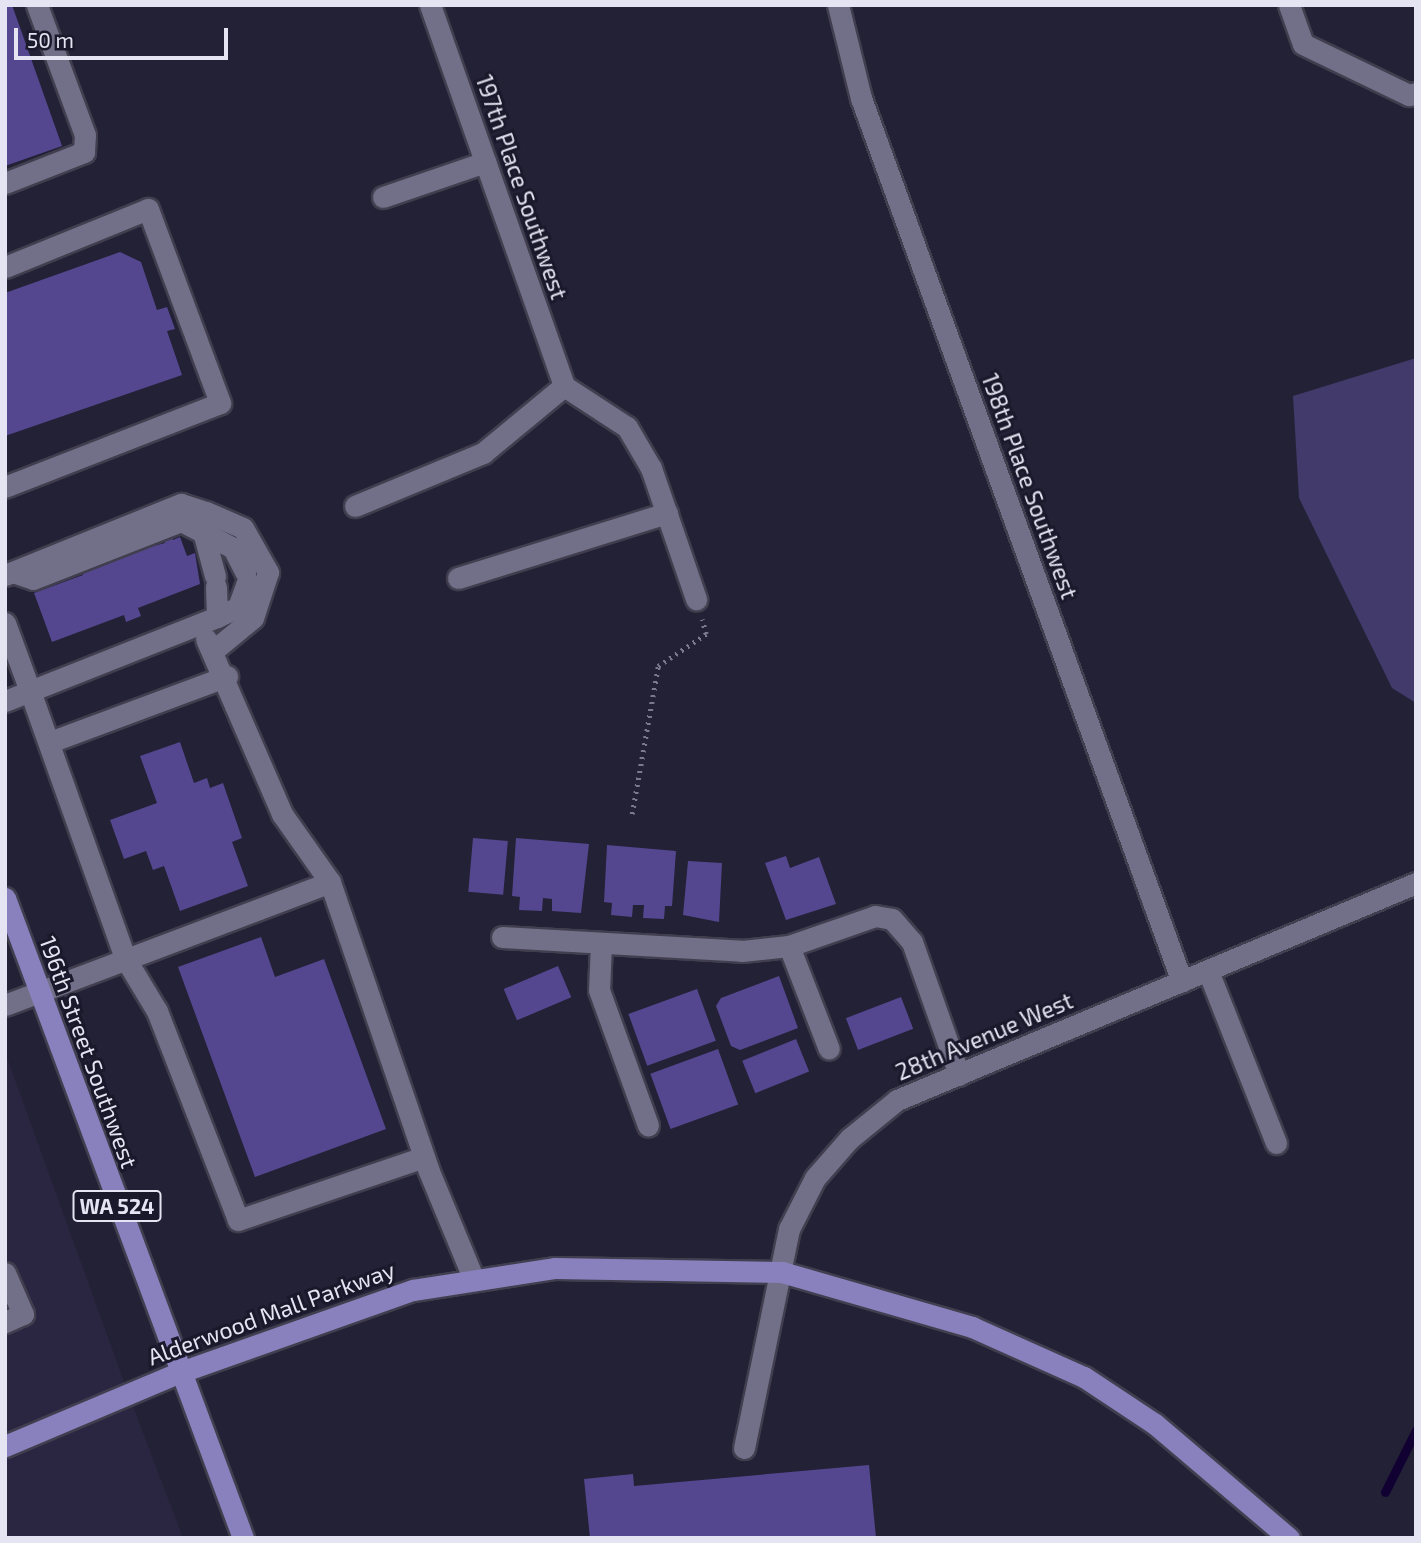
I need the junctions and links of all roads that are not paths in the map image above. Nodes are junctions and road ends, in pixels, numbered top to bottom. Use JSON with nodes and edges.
{"nodes":[{"id":1,"x":37,"y":5,"type":"edge"},
{"id":2,"x":429,"y":5,"type":"edge"},
{"id":3,"x":838,"y":5,"type":"edge"},
{"id":4,"x":1289,"y":5,"type":"edge"},
{"id":5,"x":1416,"y":93,"type":"edge"},
{"id":6,"x":485,"y":162,"type":"junction"},
{"id":7,"x":5,"y":183,"type":"edge"},
{"id":8,"x":383,"y":197,"type":"dead end"},
{"id":9,"x":5,"y":267,"type":"edge"},
{"id":10,"x":564,"y":386,"type":"junction"},
{"id":11,"x":5,"y":487,"type":"edge"},
{"id":12,"x":355,"y":506,"type":"dead end"},
{"id":13,"x":667,"y":513,"type":"junction"},
{"id":14,"x":202,"y":528,"type":"junction"},
{"id":15,"x":9,"y":574,"type":"edge"},
{"id":16,"x":458,"y":578,"type":"dead end"},
{"id":17,"x":696,"y":599,"type":"road end"},
{"id":18,"x":208,"y":622,"type":"junction"},
{"id":19,"x":5,"y":623,"type":"edge"},
{"id":20,"x":214,"y":650,"type":"junction"},
{"id":21,"x":227,"y":676,"type":"junction"},
{"id":22,"x":30,"y":691,"type":"junction"},
{"id":23,"x":5,"y":701,"type":"edge"},
{"id":24,"x":50,"y":742,"type":"junction"},
{"id":25,"x":330,"y":882,"type":"junction"},
{"id":26,"x":1416,"y":883,"type":"edge"},
{"id":27,"x":5,"y":898,"type":"edge"},
{"id":28,"x":502,"y":937,"type":"dead end"},
{"id":29,"x":601,"y":943,"type":"junction"},
{"id":30,"x":789,"y":946,"type":"junction"},
{"id":31,"x":125,"y":958,"type":"junction"},
{"id":32,"x":1208,"y":971,"type":"junction"},
{"id":33,"x":1182,"y":982,"type":"junction"},
{"id":34,"x":39,"y":991,"type":"junction"},
{"id":35,"x":5,"y":1005,"type":"edge"},
{"id":36,"x":829,"y":1049,"type":"dead end"},
{"id":37,"x":958,"y":1075,"type":"junction"},
{"id":38,"x":648,"y":1125,"type":"dead end"},
{"id":39,"x":1276,"y":1143,"type":"dead end"},
{"id":40,"x":424,"y":1157,"type":"junction"},
{"id":41,"x":782,"y":1272,"type":"junction"},
{"id":42,"x":5,"y":1273,"type":"edge"},
{"id":43,"x":474,"y":1280,"type":"junction"},
{"id":44,"x":5,"y":1322,"type":"edge"},
{"id":45,"x":178,"y":1373,"type":"junction"},
{"id":46,"x":5,"y":1446,"type":"edge"},
{"id":47,"x":744,"y":1448,"type":"dead end"},
{"id":48,"x":243,"y":1538,"type":"edge"},
{"id":49,"x":1289,"y":1538,"type":"edge"}],
"edges":[{"from":1,"to":7,"type":"street"},
{"from":2,"to":6,"type":"street","name":"197th Place Southwest"},
{"from":3,"to":33,"type":"street","name":"198th Place Southwest"},
{"from":4,"to":5,"type":"street"},
{"from":6,"to":8,"type":"street"},
{"from":6,"to":10,"type":"street","name":"197th Place Southwest"},
{"from":9,"to":11,"type":"street"},
{"from":10,"to":12,"type":"street"},
{"from":10,"to":13,"type":"street"},
{"from":13,"to":16,"type":"street"},
{"from":13,"to":17,"type":"street"},
{"from":14,"to":15,"type":"street"},
{"from":14,"to":18,"type":"street"},
{"from":14,"to":18,"type":"street"},
{"from":15,"to":20,"type":"street"},
{"from":18,"to":20,"type":"street"},
{"from":18,"to":22,"type":"street"},
{"from":19,"to":22,"type":"street"},
{"from":20,"to":21,"type":"street"},
{"from":21,"to":24,"type":"street"},
{"from":21,"to":25,"type":"street"},
{"from":22,"to":23,"type":"street"},
{"from":22,"to":24,"type":"street"},
{"from":24,"to":31,"type":"street"},
{"from":25,"to":31,"type":"street"},
{"from":25,"to":40,"type":"street"},
{"from":26,"to":32,"type":"street","name":"28th Avenue West"},
{"from":27,"to":34,"type":"main road","name":"196th Street Southwest","number":"WA 524"},
{"from":28,"to":29,"type":"street"},
{"from":29,"to":30,"type":"street"},
{"from":29,"to":38,"type":"street"},
{"from":30,"to":36,"type":"street"},
{"from":30,"to":37,"type":"street"},
{"from":31,"to":34,"type":"street"},
{"from":31,"to":40,"type":"street"},
{"from":32,"to":33,"type":"street","name":"28th Avenue West"},
{"from":32,"to":39,"type":"street"},
{"from":33,"to":37,"type":"street","name":"28th Avenue West"},
{"from":34,"to":35,"type":"street"},
{"from":34,"to":45,"type":"main road","name":"196th Street Southwest","number":"WA 524"},
{"from":37,"to":41,"type":"street","name":"28th Avenue West"},
{"from":40,"to":43,"type":"street"},
{"from":41,"to":43,"type":"main road","name":"Alderwood Mall Parkway"},
{"from":41,"to":47,"type":"street","name":"28th Avenue West"},
{"from":41,"to":49,"type":"main road","name":"Alderwood Mall Parkway"},
{"from":42,"to":44,"type":"street"},
{"from":43,"to":45,"type":"main road","name":"Alderwood Mall Parkway"},
{"from":45,"to":46,"type":"main road","name":"Alderwood Mall Parkway"},
{"from":45,"to":48,"type":"main road","name":"196th Street Southwest","number":"WA 524"}]}
